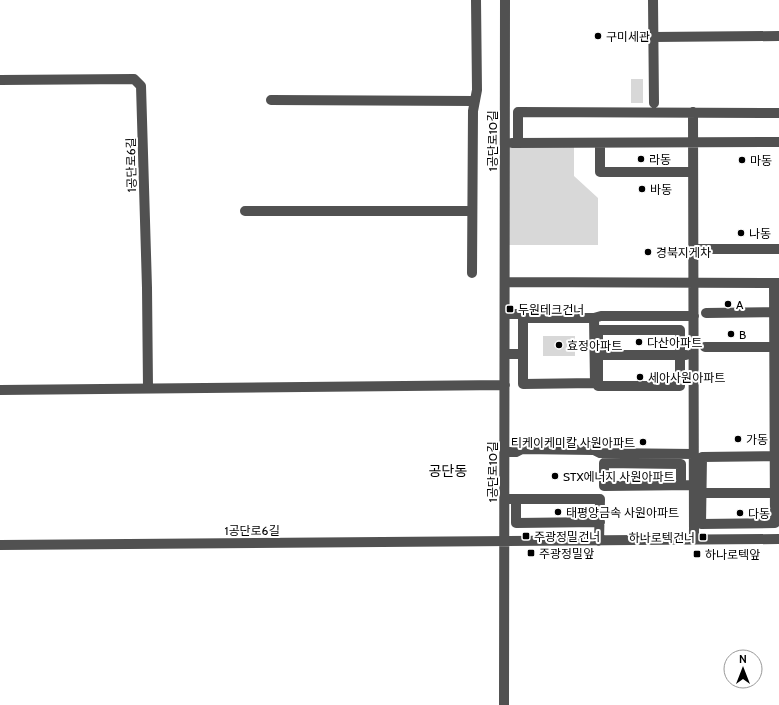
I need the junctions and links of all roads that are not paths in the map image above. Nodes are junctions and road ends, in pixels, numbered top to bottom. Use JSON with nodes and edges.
{"nodes":[{"id":1,"x":476,"y":0,"type":"edge"},
{"id":2,"x":505,"y":0,"type":"edge"},
{"id":3,"x":653,"y":0,"type":"edge"},
{"id":4,"x":779,"y":36,"type":"edge"},
{"id":5,"x":654,"y":37,"type":"junction"},
{"id":6,"x":0,"y":80,"type":"edge"},
{"id":7,"x":271,"y":100,"type":"dead end"},
{"id":8,"x":474,"y":100,"type":"junction"},
{"id":9,"x":654,"y":104,"type":"dead end"},
{"id":10,"x":693,"y":112,"type":"junction"},
{"id":11,"x":779,"y":113,"type":"edge"},
{"id":12,"x":779,"y":142,"type":"edge"},
{"id":13,"x":600,"y":143,"type":"junction"},
{"id":14,"x":693,"y":143,"type":"junction"},
{"id":15,"x":693,"y":172,"type":"junction"},
{"id":16,"x":245,"y":211,"type":"dead end"},
{"id":17,"x":471,"y":211,"type":"junction"},
{"id":18,"x":694,"y":249,"type":"junction"},
{"id":19,"x":779,"y":249,"type":"edge"},
{"id":20,"x":472,"y":273,"type":"dead end"},
{"id":21,"x":505,"y":282,"type":"junction"},
{"id":22,"x":694,"y":283,"type":"junction"},
{"id":23,"x":776,"y":283,"type":"edge"},
{"id":24,"x":706,"y":313,"type":"dead end"},
{"id":25,"x":505,"y":314,"type":"junction"},
{"id":26,"x":694,"y":316,"type":"junction"},
{"id":27,"x":523,"y":318,"type":"junction"},
{"id":28,"x":594,"y":318,"type":"junction"},
{"id":29,"x":776,"y":319,"type":"edge"},
{"id":30,"x":705,"y":347,"type":"dead end"},
{"id":31,"x":774,"y":347,"type":"junction"},
{"id":32,"x":505,"y":354,"type":"junction"},
{"id":33,"x":523,"y":354,"type":"junction"},
{"id":34,"x":598,"y":355,"type":"junction"},
{"id":35,"x":680,"y":355,"type":"junction"},
{"id":36,"x":694,"y":355,"type":"junction"},
{"id":37,"x":777,"y":359,"type":"edge"},
{"id":38,"x":505,"y":385,"type":"junction"},
{"id":39,"x":148,"y":388,"type":"junction"},
{"id":40,"x":777,"y":389,"type":"edge"},
{"id":41,"x":0,"y":390,"type":"edge"},
{"id":42,"x":505,"y":452,"type":"junction"},
{"id":43,"x":694,"y":454,"type":"junction"},
{"id":44,"x":777,"y":456,"type":"edge"},
{"id":45,"x":681,"y":486,"type":"junction"},
{"id":46,"x":694,"y":486,"type":"junction"},
{"id":47,"x":702,"y":493,"type":"junction"},
{"id":48,"x":777,"y":493,"type":"edge"},
{"id":49,"x":505,"y":499,"type":"junction"},
{"id":50,"x":516,"y":499,"type":"junction"},
{"id":51,"x":600,"y":522,"type":"junction"},
{"id":52,"x":779,"y":539,"type":"edge"},
{"id":53,"x":694,"y":540,"type":"junction"},
{"id":54,"x":599,"y":541,"type":"junction"},
{"id":55,"x":505,"y":542,"type":"junction"},
{"id":56,"x":0,"y":545,"type":"edge"},
{"id":57,"x":504,"y":705,"type":"edge"}],
"edges":[{"from":1,"to":8,"type":"street"},
{"from":2,"to":21,"type":"street","name":"1공단로10길"},
{"from":3,"to":5,"type":"street"},
{"from":4,"to":5,"type":"street"},
{"from":5,"to":9,"type":"street"},
{"from":6,"to":39,"type":"street","name":"1공단로6길"},
{"from":7,"to":8,"type":"street"},
{"from":8,"to":17,"type":"street"},
{"from":10,"to":11,"type":"street"},
{"from":10,"to":13,"type":"street"},
{"from":10,"to":14,"type":"street"},
{"from":12,"to":14,"type":"street"},
{"from":13,"to":14,"type":"street"},
{"from":13,"to":15,"type":"street"},
{"from":14,"to":15,"type":"street"},
{"from":15,"to":18,"type":"street"},
{"from":16,"to":17,"type":"street"},
{"from":17,"to":20,"type":"street"},
{"from":18,"to":19,"type":"street"},
{"from":18,"to":22,"type":"street"},
{"from":21,"to":22,"type":"street"},
{"from":21,"to":25,"type":"street","name":"1공단로10길"},
{"from":22,"to":23,"type":"street"},
{"from":22,"to":26,"type":"street"},
{"from":23,"to":29,"type":"street"},
{"from":24,"to":29,"type":"street"},
{"from":25,"to":27,"type":"street"},
{"from":25,"to":32,"type":"street","name":"1공단로10길"},
{"from":26,"to":28,"type":"street"},
{"from":26,"to":36,"type":"street"},
{"from":27,"to":28,"type":"street"},
{"from":27,"to":33,"type":"street"},
{"from":28,"to":33,"type":"street"},
{"from":29,"to":31,"type":"street"},
{"from":30,"to":31,"type":"street"},
{"from":31,"to":37,"type":"street"},
{"from":32,"to":33,"type":"street"},
{"from":32,"to":38,"type":"street","name":"1공단로10길"},
{"from":34,"to":35,"type":"street"},
{"from":34,"to":35,"type":"street"},
{"from":34,"to":35,"type":"street"},
{"from":35,"to":36,"type":"street"},
{"from":36,"to":43,"type":"street"},
{"from":37,"to":40,"type":"street"},
{"from":38,"to":39,"type":"street"},
{"from":38,"to":42,"type":"street","name":"1공단로10길"},
{"from":39,"to":41,"type":"street"},
{"from":40,"to":44,"type":"street"},
{"from":42,"to":43,"type":"street"},
{"from":42,"to":49,"type":"street","name":"1공단로10길"},
{"from":43,"to":46,"type":"street"},
{"from":44,"to":47,"type":"street"},
{"from":44,"to":48,"type":"street"},
{"from":45,"to":45,"type":"street"},
{"from":45,"to":46,"type":"street"},
{"from":46,"to":53,"type":"street"},
{"from":47,"to":48,"type":"street"},
{"from":47,"to":48,"type":"street"},
{"from":49,"to":50,"type":"street"},
{"from":49,"to":55,"type":"street","name":"1공단로10길"},
{"from":50,"to":51,"type":"street"},
{"from":50,"to":51,"type":"street"},
{"from":51,"to":54,"type":"street"},
{"from":52,"to":53,"type":"street"},
{"from":53,"to":54,"type":"street"},
{"from":54,"to":55,"type":"street"},
{"from":55,"to":56,"type":"street","name":"1공단로6길"},
{"from":55,"to":57,"type":"street","name":"1공단로10길"}]}
